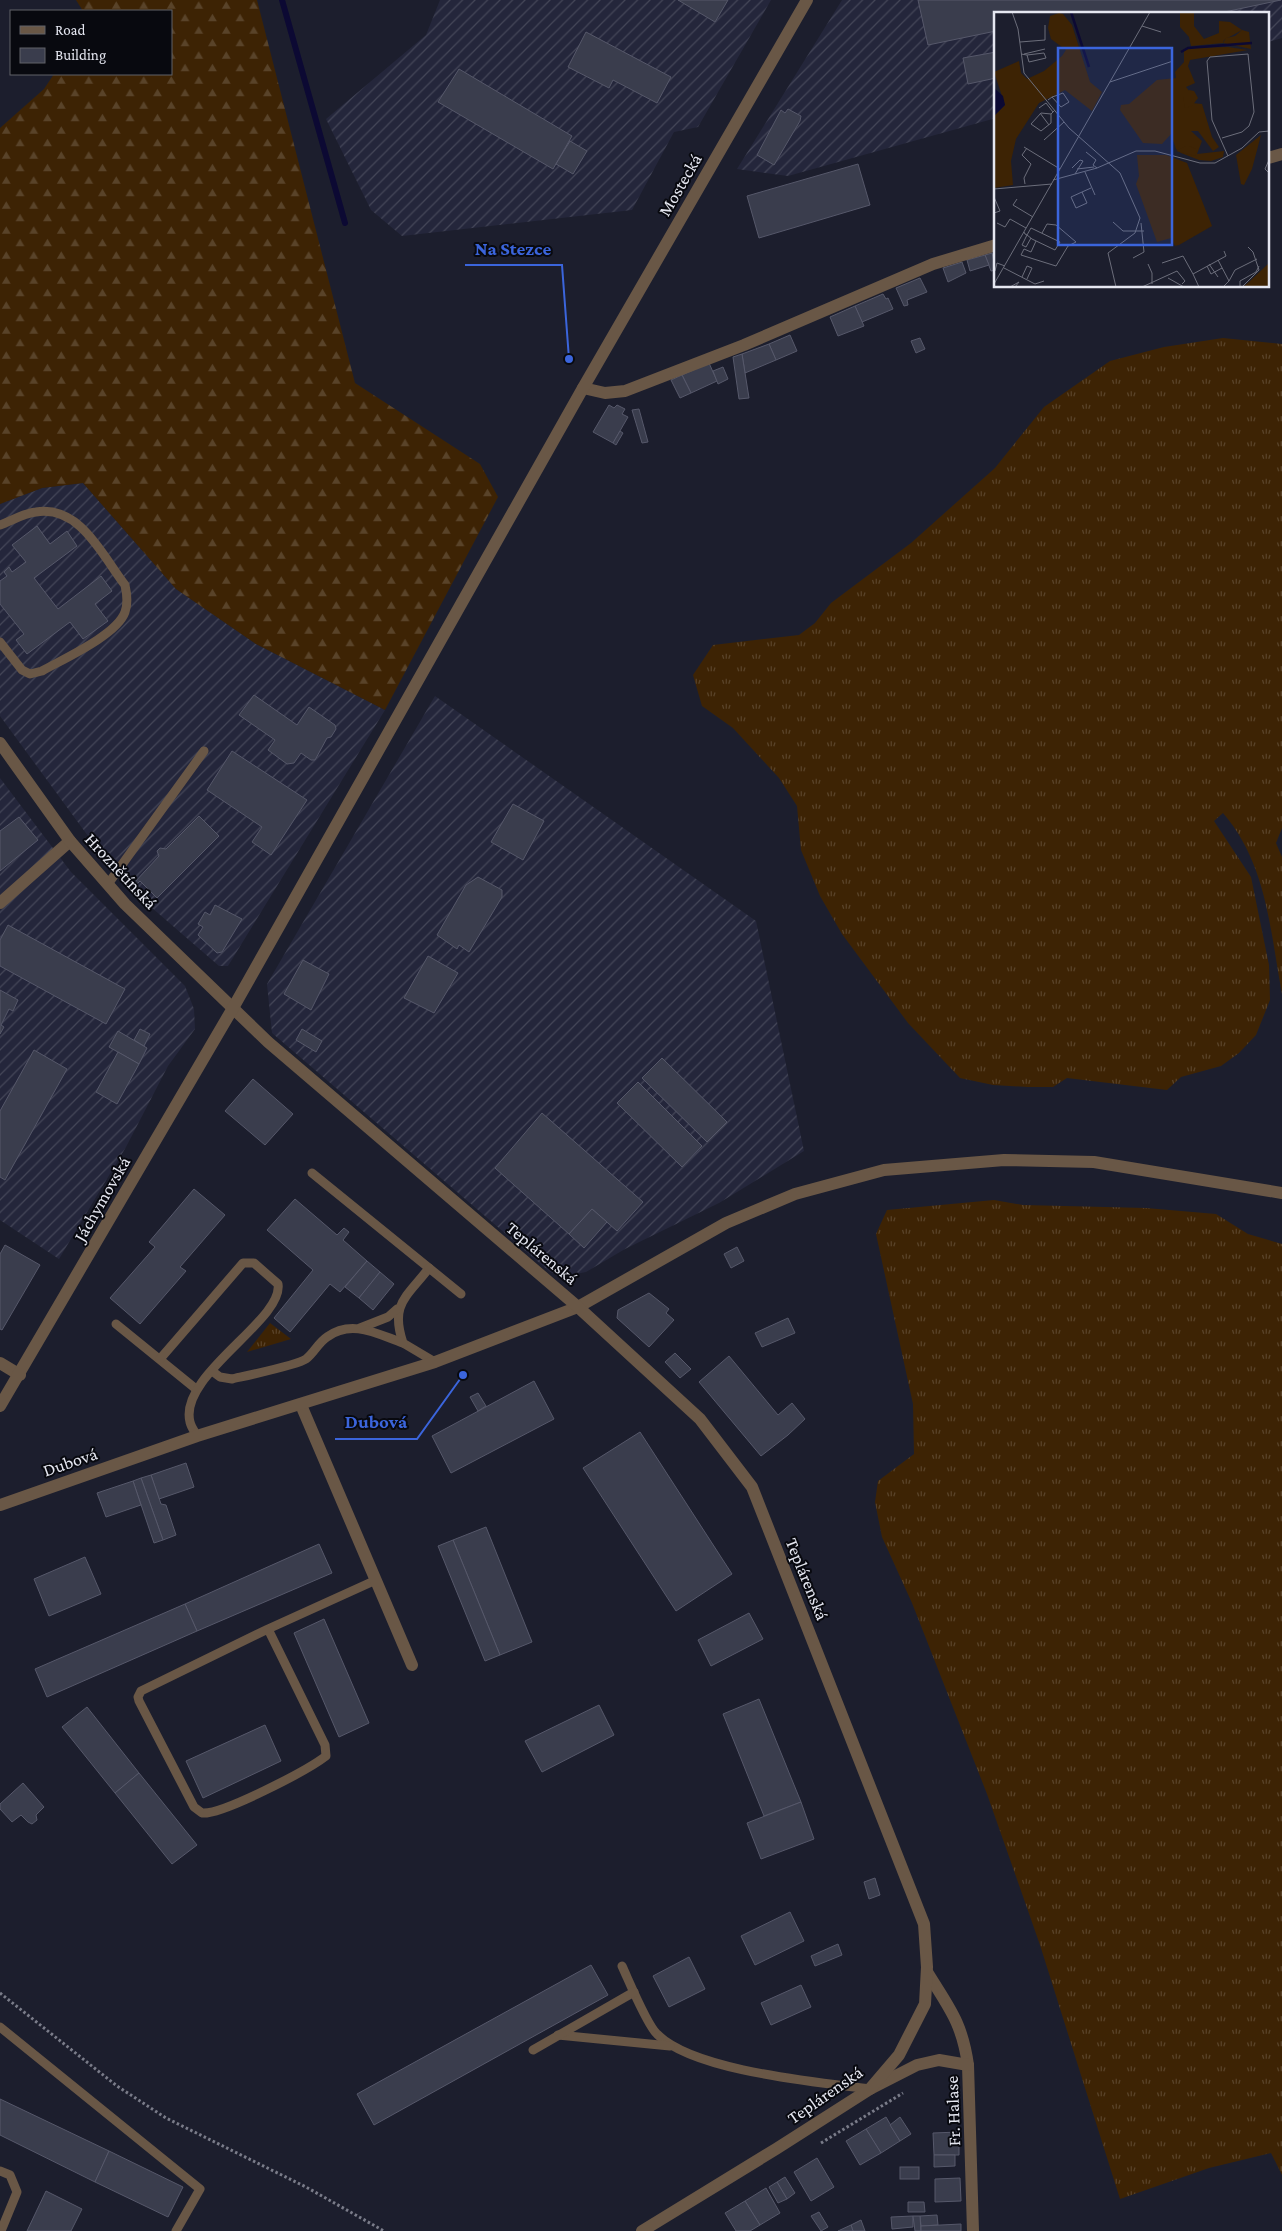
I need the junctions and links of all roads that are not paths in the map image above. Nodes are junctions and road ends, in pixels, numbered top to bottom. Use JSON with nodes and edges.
{"nodes":[{"id":1,"x":807,"y":0,"type":"edge"},
{"id":2,"x":994,"y":246,"type":"edge"},
{"id":3,"x":583,"y":388,"type":"junction"},
{"id":4,"x":0,"y":526,"type":"edge"},
{"id":5,"x":0,"y":642,"type":"edge"},
{"id":6,"x":0,"y":743,"type":"edge"},
{"id":7,"x":204,"y":751,"type":"dead end"},
{"id":8,"x":70,"y":841,"type":"junction"},
{"id":9,"x":108,"y":884,"type":"junction"},
{"id":10,"x":0,"y":903,"type":"edge"},
{"id":11,"x":233,"y":1008,"type":"junction"},
{"id":12,"x":312,"y":1173,"type":"dead end"},
{"id":13,"x":1282,"y":1193,"type":"edge"},
{"id":14,"x":429,"y":1268,"type":"junction"},
{"id":15,"x":461,"y":1294,"type":"dead end"},
{"id":16,"x":578,"y":1307,"type":"junction"},
{"id":17,"x":397,"y":1309,"type":"junction"},
{"id":18,"x":116,"y":1324,"type":"dead end"},
{"id":19,"x":360,"y":1328,"type":"junction"},
{"id":20,"x":402,"y":1343,"type":"junction"},
{"id":21,"x":160,"y":1360,"type":"junction"},
{"id":22,"x":0,"y":1362,"type":"edge"},
{"id":23,"x":435,"y":1362,"type":"junction"},
{"id":24,"x":212,"y":1370,"type":"junction"},
{"id":25,"x":20,"y":1375,"type":"junction"},
{"id":26,"x":196,"y":1389,"type":"junction"},
{"id":27,"x":301,"y":1405,"type":"junction"},
{"id":28,"x":0,"y":1406,"type":"edge"},
{"id":29,"x":197,"y":1436,"type":"junction"},
{"id":30,"x":0,"y":1505,"type":"edge"},
{"id":31,"x":376,"y":1580,"type":"junction"},
{"id":32,"x":268,"y":1629,"type":"junction"},
{"id":33,"x":412,"y":1665,"type":"dead end"},
{"id":34,"x":622,"y":1966,"type":"dead end"},
{"id":35,"x":927,"y":1972,"type":"junction"},
{"id":36,"x":634,"y":1992,"type":"junction"},
{"id":37,"x":0,"y":2027,"type":"edge"},
{"id":38,"x":558,"y":2035,"type":"junction"},
{"id":39,"x":670,"y":2046,"type":"junction"},
{"id":40,"x":532,"y":2050,"type":"dead end"},
{"id":41,"x":968,"y":2066,"type":"junction"},
{"id":42,"x":870,"y":2089,"type":"junction"},
{"id":43,"x":0,"y":2171,"type":"edge"},
{"id":44,"x":1,"y":2231,"type":"edge"},
{"id":45,"x":176,"y":2231,"type":"edge"},
{"id":46,"x":642,"y":2231,"type":"edge"},
{"id":47,"x":973,"y":2231,"type":"edge"}],
"edges":[{"from":1,"to":3,"type":"street","name":"Mostecká"},
{"from":2,"to":3,"type":"street"},
{"from":3,"to":11,"type":"street","name":"Mostecká"},
{"from":4,"to":5,"type":"lane"},
{"from":6,"to":8,"type":"street","name":"Hroznětínská"},
{"from":7,"to":9,"type":"lane"},
{"from":8,"to":9,"type":"street","name":"Hroznětínská"},
{"from":8,"to":10,"type":"street"},
{"from":9,"to":11,"type":"street","name":"Hroznětínská"},
{"from":11,"to":16,"type":"street","name":"Teplárenská"},
{"from":11,"to":25,"type":"street","name":"Jáchymovská"},
{"from":12,"to":14,"type":"lane"},
{"from":13,"to":16,"type":"street","name":"Dubová"},
{"from":14,"to":15,"type":"lane"},
{"from":14,"to":17,"type":"lane"},
{"from":16,"to":23,"type":"street","name":"Dubová"},
{"from":16,"to":35,"type":"street","name":"Teplárenská"},
{"from":17,"to":19,"type":"lane"},
{"from":17,"to":20,"type":"lane"},
{"from":18,"to":21,"type":"lane"},
{"from":19,"to":20,"type":"lane"},
{"from":19,"to":24,"type":"lane"},
{"from":20,"to":23,"type":"lane"},
{"from":21,"to":24,"type":"lane"},
{"from":21,"to":26,"type":"lane"},
{"from":22,"to":25,"type":"street"},
{"from":23,"to":27,"type":"street","name":"Dubová"},
{"from":24,"to":26,"type":"lane"},
{"from":25,"to":28,"type":"street","name":"Jáchymovská"},
{"from":26,"to":29,"type":"lane"},
{"from":27,"to":29,"type":"street","name":"Dubová"},
{"from":27,"to":31,"type":"street"},
{"from":29,"to":30,"type":"street","name":"Dubová"},
{"from":31,"to":32,"type":"lane"},
{"from":31,"to":33,"type":"street"},
{"from":32,"to":32,"type":"lane"},
{"from":34,"to":36,"type":"lane"},
{"from":35,"to":41,"type":"street"},
{"from":35,"to":42,"type":"street","name":"Teplárenská"},
{"from":36,"to":38,"type":"lane"},
{"from":36,"to":39,"type":"lane"},
{"from":37,"to":45,"type":"lane"},
{"from":38,"to":39,"type":"lane"},
{"from":38,"to":40,"type":"lane"},
{"from":39,"to":42,"type":"lane"},
{"from":41,"to":42,"type":"street","name":"Fr. Halase"},
{"from":41,"to":47,"type":"street","name":"Fr. Halase"},
{"from":42,"to":46,"type":"street","name":"Teplárenská"},
{"from":43,"to":44,"type":"lane"}]}
